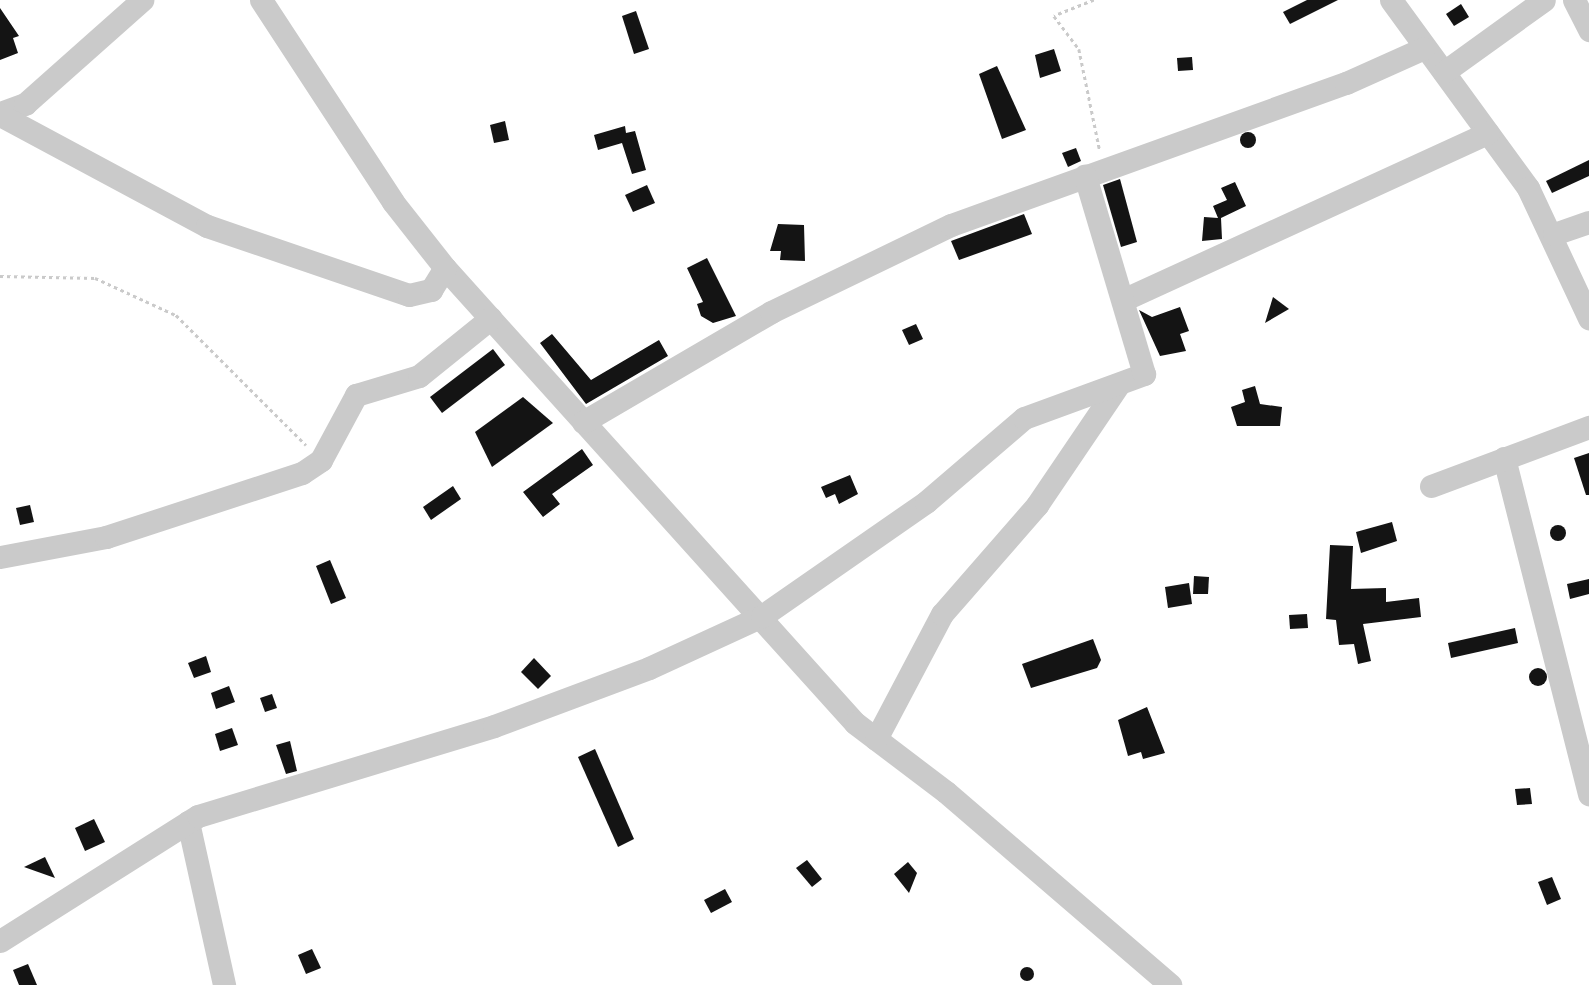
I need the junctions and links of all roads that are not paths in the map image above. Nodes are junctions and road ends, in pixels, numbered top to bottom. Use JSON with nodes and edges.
{"nodes":[{"id":1,"x":142,"y":0,"type":"edge"},
{"id":2,"x":261,"y":0,"type":"edge"},
{"id":3,"x":1391,"y":0,"type":"edge"},
{"id":4,"x":1544,"y":0,"type":"edge"},
{"id":5,"x":1574,"y":0,"type":"edge"},
{"id":6,"x":1589,"y":30,"type":"edge"},
{"id":7,"x":1424,"y":48,"type":"junction"},
{"id":8,"x":1444,"y":72,"type":"junction"},
{"id":9,"x":0,"y":114,"type":"edge"},
{"id":10,"x":1488,"y":133,"type":"junction"},
{"id":11,"x":1093,"y":173,"type":"junction"},
{"id":12,"x":1589,"y":222,"type":"edge"},
{"id":13,"x":1553,"y":234,"type":"junction"},
{"id":14,"x":445,"y":268,"type":"junction"},
{"id":15,"x":1125,"y":299,"type":"junction"},
{"id":16,"x":491,"y":318,"type":"junction"},
{"id":17,"x":1589,"y":318,"type":"edge"},
{"id":18,"x":1117,"y":387,"type":"junction"},
{"id":19,"x":583,"y":422,"type":"junction"},
{"id":20,"x":1589,"y":427,"type":"edge"},
{"id":21,"x":1504,"y":458,"type":"junction"},
{"id":22,"x":1431,"y":486,"type":"dead end"},
{"id":23,"x":0,"y":557,"type":"edge"},
{"id":24,"x":762,"y":616,"type":"junction"},
{"id":25,"x":876,"y":739,"type":"junction"},
{"id":26,"x":1589,"y":794,"type":"edge"},
{"id":27,"x":188,"y":821,"type":"junction"},
{"id":28,"x":0,"y":941,"type":"edge"},
{"id":29,"x":224,"y":985,"type":"edge"},
{"id":30,"x":1170,"y":985,"type":"edge"}],
"edges":[{"from":1,"to":9,"type":"street"},
{"from":2,"to":14,"type":"street"},
{"from":3,"to":7,"type":"street"},
{"from":4,"to":8,"type":"street"},
{"from":5,"to":6,"type":"street"},
{"from":7,"to":8,"type":"street"},
{"from":7,"to":11,"type":"street"},
{"from":8,"to":10,"type":"street"},
{"from":9,"to":14,"type":"street"},
{"from":10,"to":13,"type":"street"},
{"from":10,"to":15,"type":"street"},
{"from":11,"to":15,"type":"street"},
{"from":11,"to":19,"type":"street"},
{"from":12,"to":13,"type":"street"},
{"from":13,"to":17,"type":"street"},
{"from":14,"to":16,"type":"street"},
{"from":15,"to":18,"type":"street"},
{"from":16,"to":19,"type":"street"},
{"from":16,"to":23,"type":"street"},
{"from":18,"to":24,"type":"street"},
{"from":18,"to":25,"type":"street"},
{"from":19,"to":24,"type":"street"},
{"from":20,"to":21,"type":"street"},
{"from":21,"to":22,"type":"street"},
{"from":21,"to":26,"type":"street"},
{"from":24,"to":25,"type":"street"},
{"from":24,"to":27,"type":"street"},
{"from":25,"to":30,"type":"street"},
{"from":27,"to":28,"type":"street"},
{"from":27,"to":29,"type":"street"}]}
